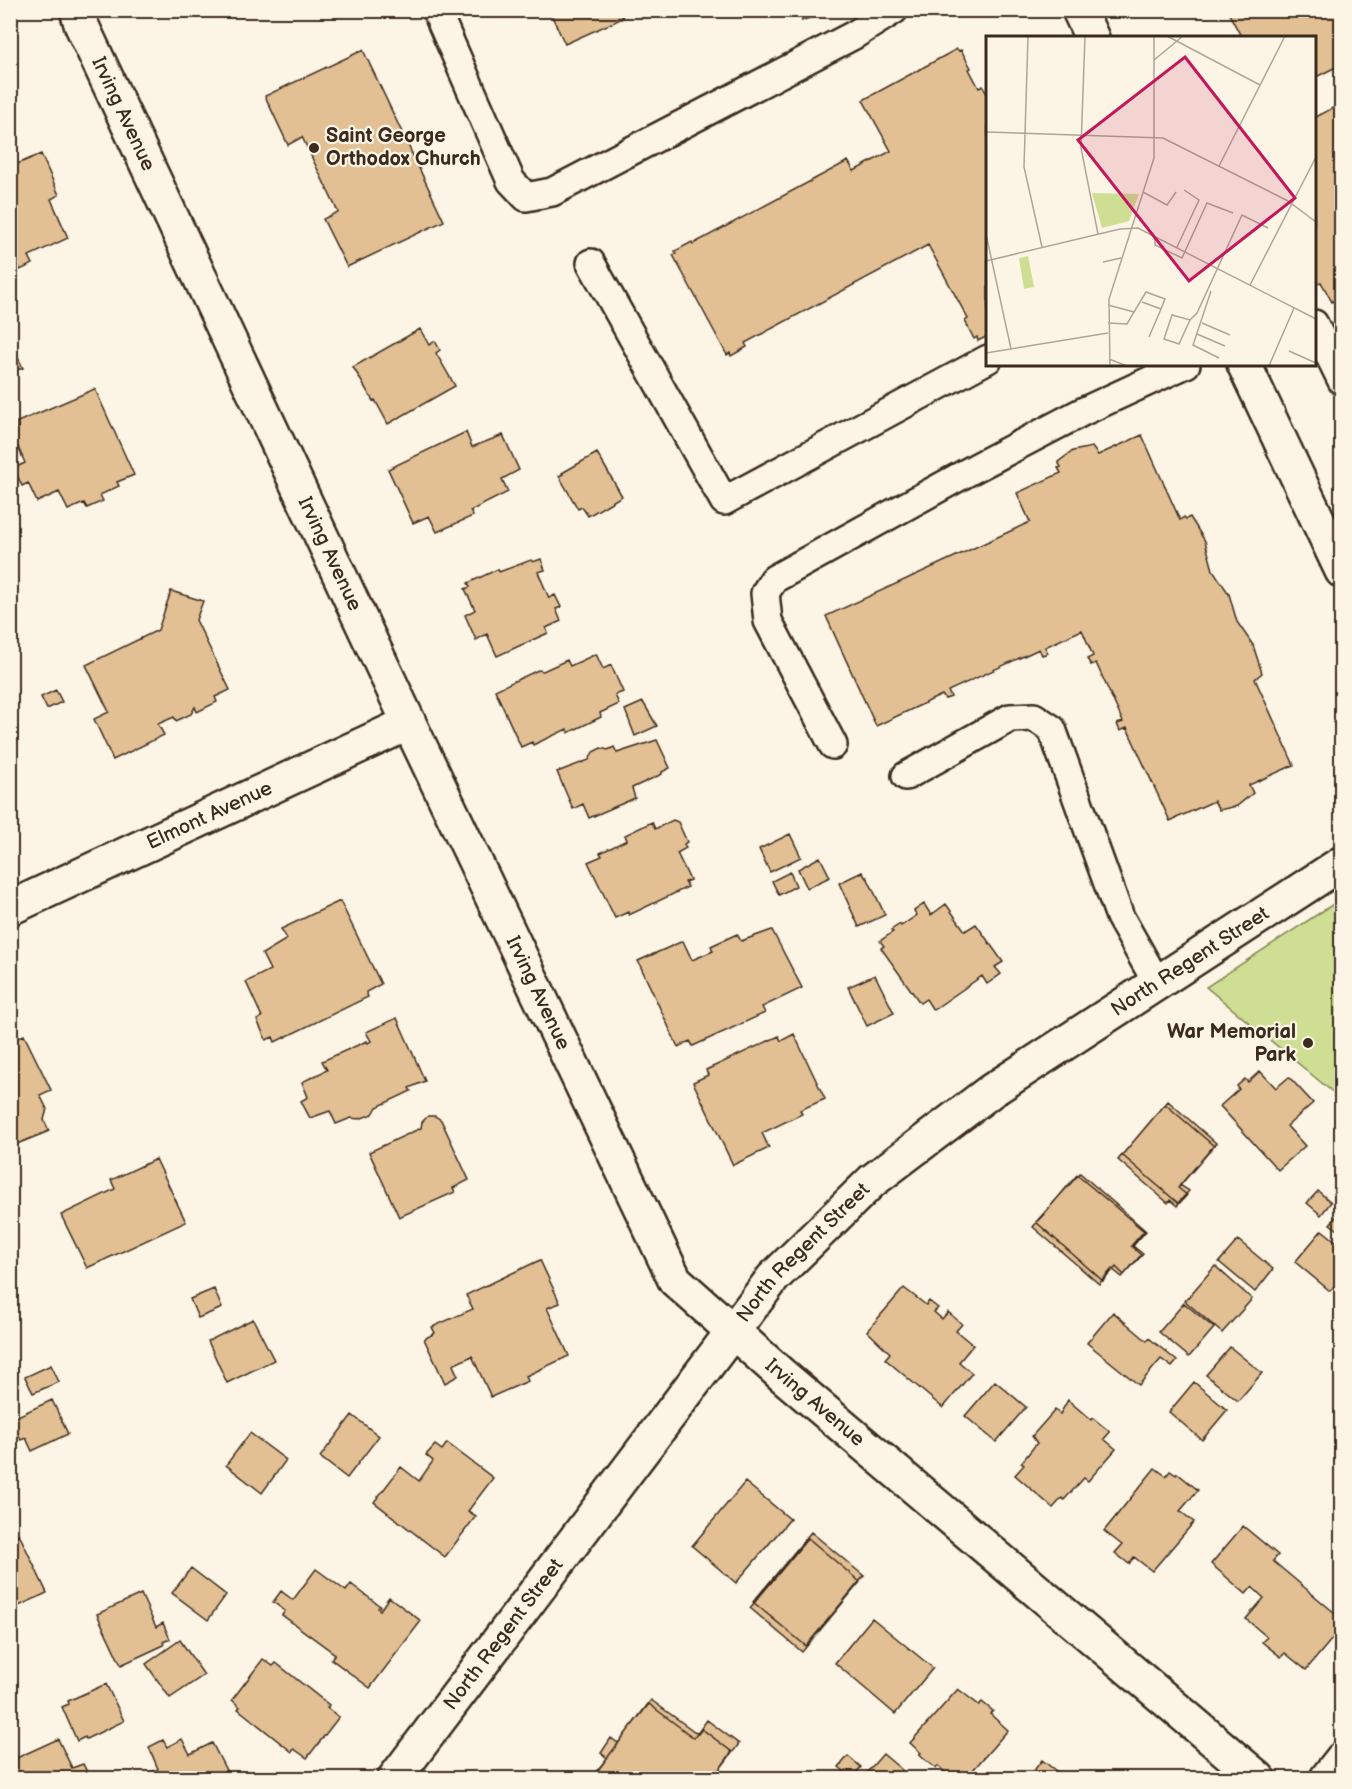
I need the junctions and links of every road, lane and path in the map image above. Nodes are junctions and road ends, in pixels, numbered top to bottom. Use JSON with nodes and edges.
{"nodes":[{"id":1,"x":78,"y":10,"type":"edge"},
{"id":2,"x":436,"y":10,"type":"edge"},
{"id":3,"x":894,"y":10,"type":"edge"},
{"id":4,"x":1080,"y":10,"type":"edge"},
{"id":5,"x":1091,"y":36,"type":"edge"},
{"id":6,"x":591,"y":263,"type":"dead end"},
{"id":7,"x":1316,"y":328,"type":"edge"},
{"id":8,"x":986,"y":360,"type":"edge"},
{"id":9,"x":1182,"y":366,"type":"edge"},
{"id":10,"x":1246,"y":366,"type":"edge"},
{"id":11,"x":1341,"y":381,"type":"edge"},
{"id":12,"x":1340,"y":564,"type":"edge"},
{"id":13,"x":409,"y":723,"type":"junction"},
{"id":14,"x":834,"y":744,"type":"dead end"},
{"id":15,"x":906,"y":776,"type":"dead end"},
{"id":16,"x":1341,"y":863,"type":"edge"},
{"id":17,"x":10,"y":908,"type":"edge"},
{"id":18,"x":1157,"y":983,"type":"junction"},
{"id":19,"x":733,"y":1332,"type":"junction"},
{"id":20,"x":1341,"y":1759,"type":"edge"},
{"id":21,"x":395,"y":1779,"type":"edge"},
{"id":22,"x":1258,"y":1779,"type":"edge"},
{"id":23,"x":1327,"y":1779,"type":"edge"}],
"edges":[{"from":1,"to":13,"type":"street","name":"Irving Avenue"},
{"from":2,"to":3,"type":"lane"},
{"from":4,"to":5,"type":"street"},
{"from":6,"to":8,"type":"lane"},
{"from":7,"to":11,"type":"lane"},
{"from":9,"to":14,"type":"lane"},
{"from":10,"to":12,"type":"street"},
{"from":13,"to":17,"type":"street","name":"Elmont Avenue"},
{"from":13,"to":19,"type":"street","name":"Irving Avenue"},
{"from":15,"to":18,"type":"lane"},
{"from":16,"to":18,"type":"street","name":"North Regent Street"},
{"from":18,"to":19,"type":"street","name":"North Regent Street"},
{"from":19,"to":21,"type":"street","name":"North Regent Street"},
{"from":19,"to":22,"type":"street","name":"Irving Avenue"},
{"from":20,"to":23,"type":"street"}]}
